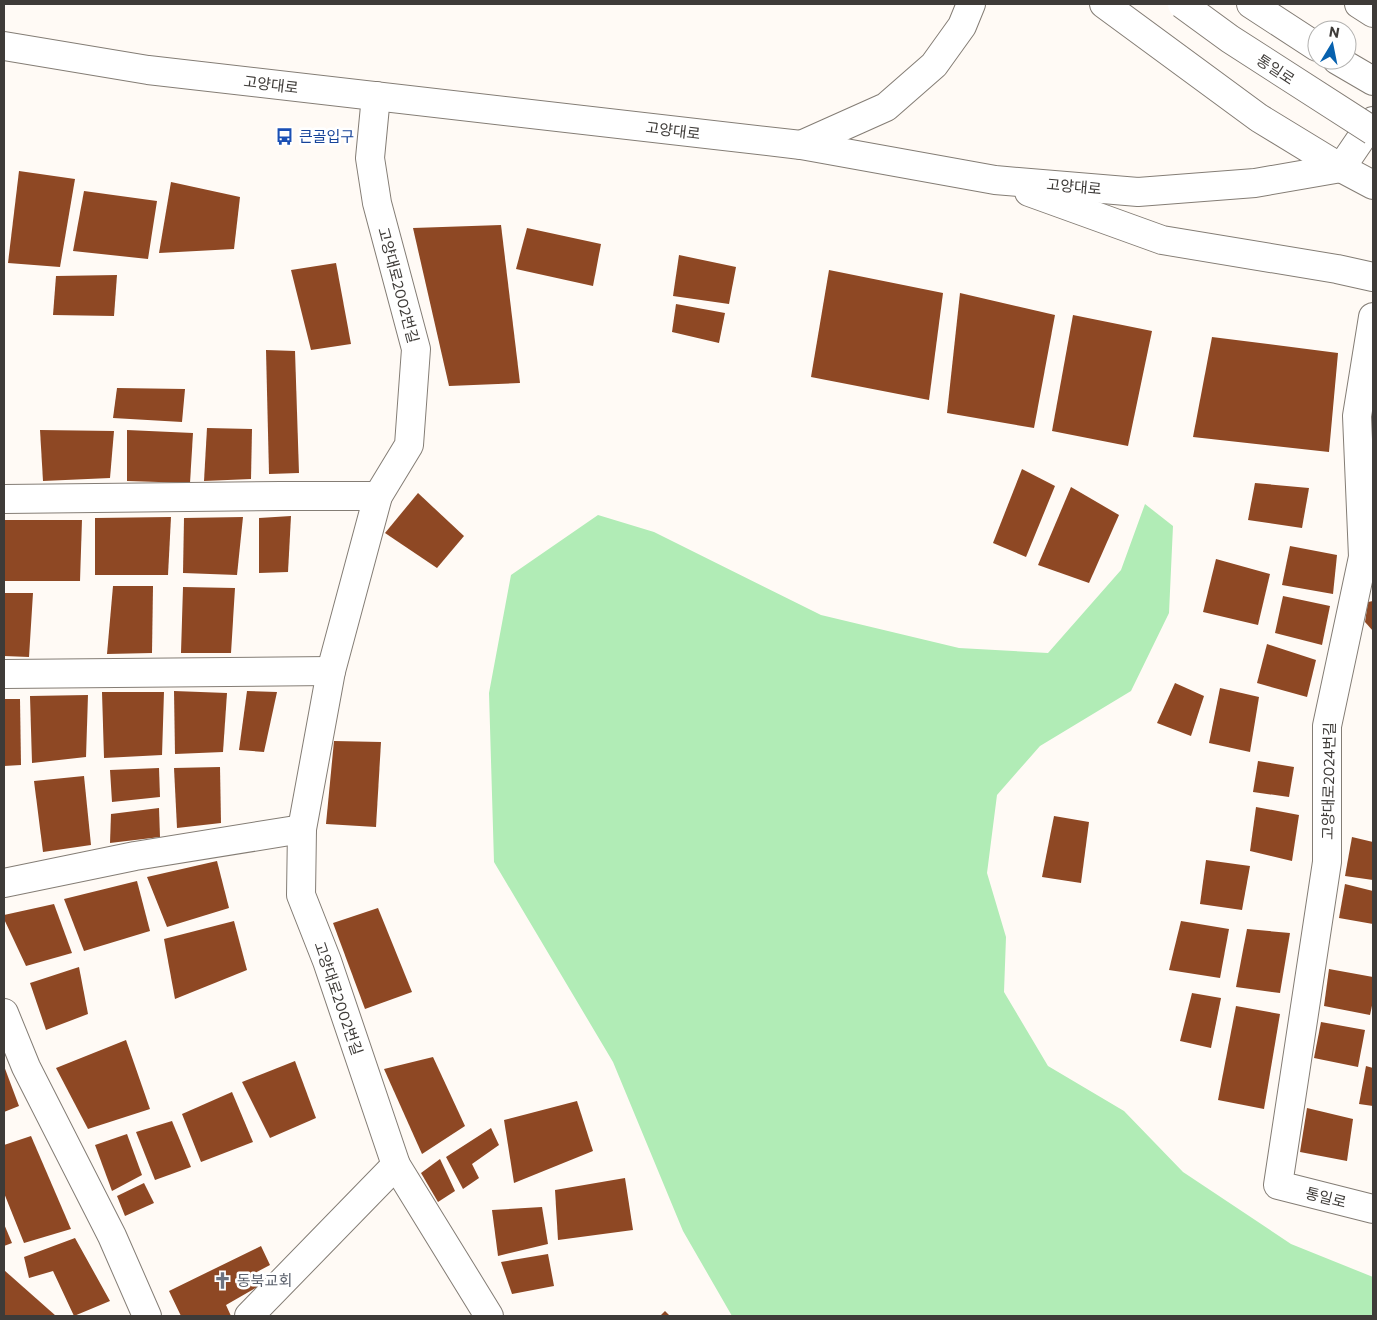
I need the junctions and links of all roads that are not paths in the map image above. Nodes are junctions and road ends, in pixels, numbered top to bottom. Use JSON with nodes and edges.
{"nodes":[{"id":1,"x":971,"y":4,"type":"edge"},
{"id":2,"x":1104,"y":4,"type":"edge"},
{"id":3,"x":1182,"y":4,"type":"edge"},
{"id":4,"x":1250,"y":4,"type":"edge"},
{"id":5,"x":1359,"y":4,"type":"edge"},
{"id":6,"x":1373,"y":12,"type":"edge"},
{"id":7,"x":1307,"y":41,"type":"edge"},
{"id":8,"x":4,"y":46,"type":"edge"},
{"id":9,"x":1354,"y":70,"type":"edge"},
{"id":10,"x":1373,"y":81,"type":"edge"},
{"id":11,"x":376,"y":96,"type":"junction"},
{"id":12,"x":1373,"y":121,"type":"edge"},
{"id":13,"x":1373,"y":131,"type":"edge"},
{"id":14,"x":802,"y":145,"type":"junction"},
{"id":15,"x":1341,"y":168,"type":"junction"},
{"id":16,"x":995,"y":180,"type":"junction"},
{"id":17,"x":1373,"y":185,"type":"edge"},
{"id":18,"x":1373,"y":277,"type":"edge"},
{"id":19,"x":1373,"y":317,"type":"edge"},
{"id":20,"x":378,"y":496,"type":"junction"},
{"id":21,"x":4,"y":499,"type":"edge"},
{"id":22,"x":331,"y":671,"type":"junction"},
{"id":23,"x":4,"y":674,"type":"edge"},
{"id":24,"x":302,"y":829,"type":"junction"},
{"id":25,"x":4,"y":883,"type":"edge"},
{"id":26,"x":4,"y":1013,"type":"edge"},
{"id":27,"x":396,"y":1165,"type":"junction"},
{"id":28,"x":1278,"y":1186,"type":"joint"},
{"id":29,"x":1373,"y":1209,"type":"edge"},
{"id":30,"x":147,"y":1316,"type":"edge"},
{"id":31,"x":249,"y":1316,"type":"edge"},
{"id":32,"x":489,"y":1316,"type":"edge"}],
"edges":[{"from":1,"to":14,"type":"street"},
{"from":2,"to":15,"type":"street"},
{"from":3,"to":13,"type":"street","name":"통일로","bridge":true},
{"from":4,"to":7,"type":"street"},
{"from":5,"to":6,"type":"street"},
{"from":8,"to":11,"type":"street","name":"고양대로"},
{"from":9,"to":10,"type":"street"},
{"from":11,"to":14,"type":"street","name":"고양대로"},
{"from":11,"to":20,"type":"street","name":"고양대로2002번길"},
{"from":12,"to":15,"type":"street"},
{"from":14,"to":16,"type":"street","name":"고양대로"},
{"from":15,"to":16,"type":"street","name":"고양대로"},
{"from":15,"to":17,"type":"street"},
{"from":16,"to":18,"type":"street"},
{"from":19,"to":28,"type":"street","name":"고양대로2024번길"},
{"from":20,"to":21,"type":"street"},
{"from":20,"to":22,"type":"street","name":"고양대로2002번길"},
{"from":22,"to":23,"type":"street"},
{"from":22,"to":24,"type":"street","name":"고양대로2002번길"},
{"from":24,"to":25,"type":"street"},
{"from":24,"to":27,"type":"street","name":"고양대로2002번길"},
{"from":26,"to":30,"type":"street"},
{"from":27,"to":31,"type":"street"},
{"from":27,"to":32,"type":"street","name":"고양대로2002번길"},
{"from":28,"to":29,"type":"street","name":"통일로"}]}
